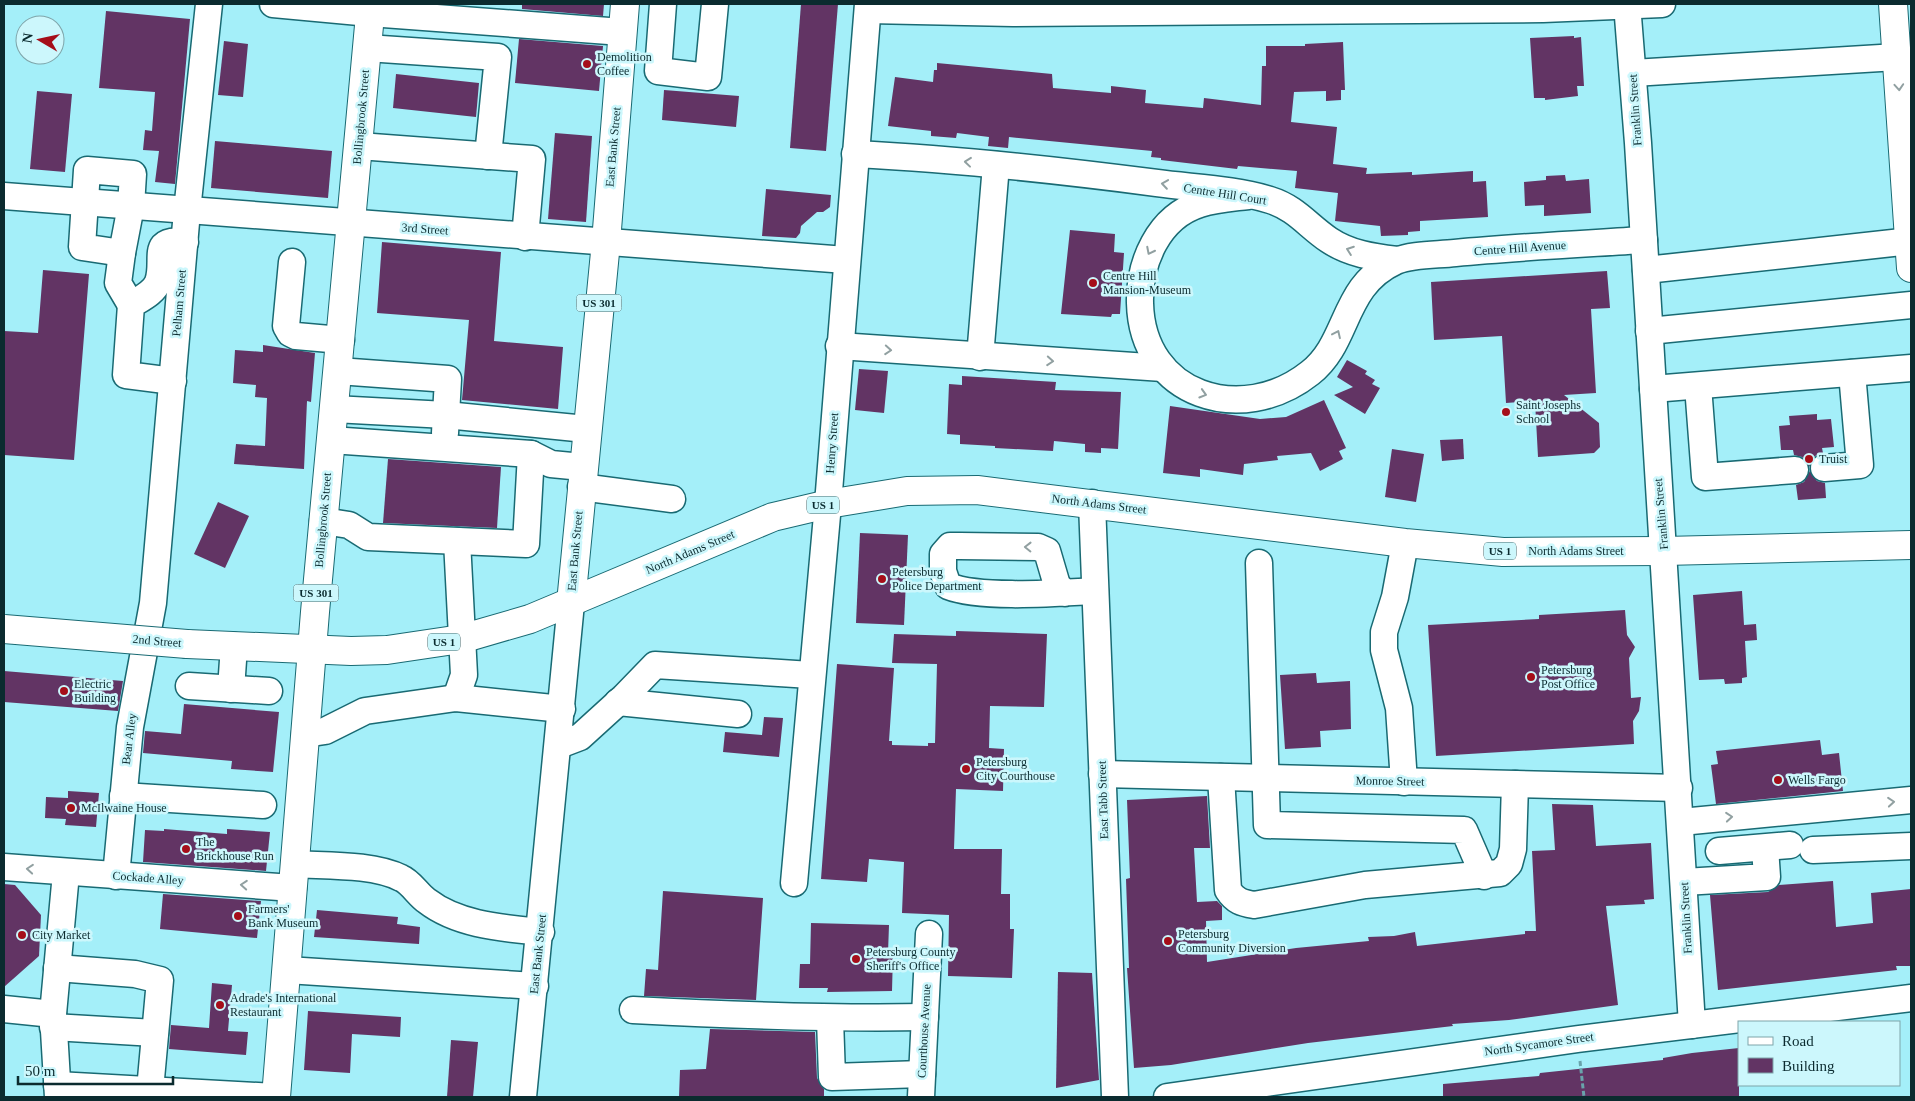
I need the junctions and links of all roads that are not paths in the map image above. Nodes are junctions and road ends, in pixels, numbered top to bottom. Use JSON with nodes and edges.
{"nodes":[{"id":1,"x":209,"y":4,"type":"edge"},
{"id":2,"x":273,"y":4,"type":"edge"},
{"id":3,"x":625,"y":4,"type":"edge"},
{"id":4,"x":663,"y":4,"type":"edge"},
{"id":5,"x":715,"y":4,"type":"edge"},
{"id":6,"x":1627,"y":4,"type":"edge"},
{"id":7,"x":1662,"y":4,"type":"edge"},
{"id":8,"x":1893,"y":4,"type":"edge"},
{"id":9,"x":868,"y":7,"type":"edge"},
{"id":10,"x":371,"y":8,"type":"edge"},
{"id":11,"x":622,"y":32,"type":"junction"},
{"id":12,"x":367,"y":48,"type":"junction"},
{"id":13,"x":1901,"y":49,"type":"edge"},
{"id":14,"x":1632,"y":73,"type":"junction"},
{"id":15,"x":359,"y":146,"type":"junction"},
{"id":16,"x":855,"y":154,"type":"junction"},
{"id":17,"x":488,"y":156,"type":"junction"},
{"id":18,"x":1908,"y":163,"type":"edge"},
{"id":19,"x":996,"y":165,"type":"junction"},
{"id":20,"x":4,"y":196,"type":"edge"},
{"id":21,"x":1248,"y":196,"type":"junction"},
{"id":22,"x":84,"y":202,"type":"junction"},
{"id":23,"x":131,"y":206,"type":"junction"},
{"id":24,"x":187,"y":210,"type":"junction"},
{"id":25,"x":352,"y":224,"type":"junction"},
{"id":26,"x":525,"y":237,"type":"junction"},
{"id":27,"x":1644,"y":240,"type":"junction"},
{"id":28,"x":1910,"y":241,"type":"edge"},
{"id":29,"x":184,"y":242,"type":"junction"},
{"id":30,"x":606,"y":242,"type":"junction"},
{"id":31,"x":122,"y":253,"type":"junction"},
{"id":32,"x":846,"y":260,"type":"junction"},
{"id":33,"x":1397,"y":260,"type":"junction"},
{"id":34,"x":292,"y":262,"type":"dead end"},
{"id":35,"x":1911,"y":268,"type":"edge"},
{"id":36,"x":1646,"y":270,"type":"junction"},
{"id":37,"x":131,"y":305,"type":"junction"},
{"id":38,"x":1911,"y":306,"type":"edge"},
{"id":39,"x":1649,"y":331,"type":"junction"},
{"id":40,"x":341,"y":340,"type":"junction"},
{"id":41,"x":839,"y":346,"type":"junction"},
{"id":42,"x":980,"y":357,"type":"junction"},
{"id":43,"x":1163,"y":368,"type":"junction"},
{"id":44,"x":1911,"y":368,"type":"edge"},
{"id":45,"x":338,"y":371,"type":"junction"},
{"id":46,"x":1852,"y":373,"type":"junction"},
{"id":47,"x":172,"y":381,"type":"junction"},
{"id":48,"x":1698,"y":386,"type":"junction"},
{"id":49,"x":1653,"y":389,"type":"junction"},
{"id":50,"x":334,"y":409,"type":"junction"},
{"id":51,"x":446,"y":415,"type":"junction"},
{"id":52,"x":586,"y":429,"type":"junction"},
{"id":53,"x":331,"y":440,"type":"junction"},
{"id":54,"x":444,"y":448,"type":"junction"},
{"id":55,"x":532,"y":454,"type":"junction"},
{"id":56,"x":1824,"y":468,"type":"dead end"},
{"id":57,"x":1795,"y":470,"type":"dead end"},
{"id":58,"x":582,"y":477,"type":"junction"},
{"id":59,"x":672,"y":500,"type":"dead end"},
{"id":60,"x":1092,"y":503,"type":"junction"},
{"id":61,"x":828,"y":504,"type":"junction"},
{"id":62,"x":323,"y":521,"type":"junction"},
{"id":63,"x":457,"y":541,"type":"junction"},
{"id":64,"x":1405,"y":543,"type":"junction"},
{"id":65,"x":1911,"y":545,"type":"edge"},
{"id":66,"x":1664,"y":551,"type":"junction"},
{"id":67,"x":1259,"y":563,"type":"dead end"},
{"id":68,"x":1095,"y":591,"type":"junction"},
{"id":69,"x":1065,"y":593,"type":"dead end"},
{"id":70,"x":153,"y":603,"type":"joint"},
{"id":71,"x":571,"y":603,"type":"junction"},
{"id":72,"x":4,"y":629,"type":"edge"},
{"id":73,"x":461,"y":639,"type":"junction"},
{"id":74,"x":234,"y":646,"type":"junction"},
{"id":75,"x":312,"y":650,"type":"junction"},
{"id":76,"x":811,"y":675,"type":"junction"},
{"id":77,"x":189,"y":686,"type":"dead end"},
{"id":78,"x":231,"y":688,"type":"junction"},
{"id":79,"x":269,"y":691,"type":"dead end"},
{"id":80,"x":456,"y":698,"type":"junction"},
{"id":81,"x":618,"y":702,"type":"junction"},
{"id":82,"x":562,"y":709,"type":"junction"},
{"id":83,"x":738,"y":714,"type":"dead end"},
{"id":84,"x":305,"y":734,"type":"junction"},
{"id":85,"x":559,"y":745,"type":"junction"},
{"id":86,"x":1102,"y":774,"type":"junction"},
{"id":87,"x":1222,"y":777,"type":"junction"},
{"id":88,"x":1267,"y":778,"type":"junction"},
{"id":89,"x":1404,"y":782,"type":"junction"},
{"id":90,"x":1515,"y":784,"type":"junction"},
{"id":91,"x":1679,"y":788,"type":"junction"},
{"id":92,"x":123,"y":796,"type":"junction"},
{"id":93,"x":1911,"y":800,"type":"edge"},
{"id":94,"x":263,"y":805,"type":"dead end"},
{"id":95,"x":1681,"y":822,"type":"junction"},
{"id":96,"x":1911,"y":846,"type":"edge"},
{"id":97,"x":1789,"y":848,"type":"junction"},
{"id":98,"x":1719,"y":851,"type":"dead end"},
{"id":99,"x":4,"y":867,"type":"edge"},
{"id":100,"x":66,"y":872,"type":"junction"},
{"id":101,"x":116,"y":876,"type":"junction"},
{"id":102,"x":294,"y":876,"type":"junction"},
{"id":103,"x":1484,"y":876,"type":"junction"},
{"id":104,"x":1684,"y":882,"type":"junction"},
{"id":105,"x":794,"y":883,"type":"dead end"},
{"id":106,"x":540,"y":932,"type":"junction"},
{"id":107,"x":929,"y":934,"type":"dead end"},
{"id":108,"x":57,"y":968,"type":"junction"},
{"id":109,"x":287,"y":970,"type":"junction"},
{"id":110,"x":535,"y":986,"type":"junction"},
{"id":111,"x":1911,"y":998,"type":"edge"},
{"id":112,"x":4,"y":1010,"type":"edge"},
{"id":113,"x":633,"y":1010,"type":"dead end"},
{"id":114,"x":925,"y":1017,"type":"junction"},
{"id":115,"x":830,"y":1019,"type":"junction"},
{"id":116,"x":53,"y":1020,"type":"junction"},
{"id":117,"x":1692,"y":1025,"type":"junction"},
{"id":118,"x":155,"y":1033,"type":"junction"},
{"id":119,"x":922,"y":1086,"type":"edge"},
{"id":120,"x":150,"y":1090,"type":"junction"},
{"id":121,"x":57,"y":1091,"type":"edge"},
{"id":122,"x":527,"y":1093,"type":"edge"},
{"id":123,"x":276,"y":1097,"type":"edge"},
{"id":124,"x":1115,"y":1097,"type":"edge"},
{"id":125,"x":1167,"y":1097,"type":"edge"}],
"edges":[{"from":1,"to":24,"type":"street","name":"Pelham Street"},
{"from":2,"to":10,"type":"street"},
{"from":3,"to":11,"type":"main road","name":"East Bank Street","number":"US 301"},
{"from":4,"to":5,"type":"street"},
{"from":6,"to":7,"type":"street"},
{"from":6,"to":9,"type":"street"},
{"from":6,"to":14,"type":"street","name":"Franklin Street"},
{"from":8,"to":13,"type":"main road"},
{"from":9,"to":16,"type":"street","name":"Henry Street"},
{"from":10,"to":11,"type":"street"},
{"from":10,"to":12,"type":"main road","name":"Bollingbrook Street","number":"US 301"},
{"from":11,"to":30,"type":"main road","name":"East Bank Street","number":"US 301"},
{"from":12,"to":15,"type":"main road","name":"Bollingbrook Street","number":"US 301"},
{"from":12,"to":17,"type":"street"},
{"from":13,"to":14,"type":"street"},
{"from":13,"to":18,"type":"main road","one_way":true},
{"from":14,"to":27,"type":"street","name":"Franklin Street"},
{"from":15,"to":17,"type":"street"},
{"from":15,"to":25,"type":"main road","name":"Bollingbrook Street","number":"US 301"},
{"from":19,"to":16,"type":"street","name":"Centre Hill Court","one_way":true},
{"from":16,"to":32,"type":"street","name":"Henry Street"},
{"from":17,"to":26,"type":"street"},
{"from":18,"to":28,"type":"main road"},
{"from":21,"to":19,"type":"street","name":"Centre Hill Court","one_way":true},
{"from":19,"to":42,"type":"street"},
{"from":20,"to":22,"type":"street","name":"3rd Street"},
{"from":33,"to":21,"type":"street","name":"Centre Hill Court","one_way":true},
{"from":21,"to":43,"type":"street","one_way":true},
{"from":22,"to":23,"type":"street","name":"3rd Street"},
{"from":22,"to":31,"type":"street"},
{"from":23,"to":24,"type":"street","name":"3rd Street"},
{"from":23,"to":31,"type":"street"},
{"from":24,"to":25,"type":"street","name":"3rd Street"},
{"from":24,"to":29,"type":"street","name":"Pelham Street"},
{"from":25,"to":26,"type":"street","name":"3rd Street"},
{"from":25,"to":40,"type":"main road","name":"Bollingbrook Street","number":"US 301"},
{"from":26,"to":30,"type":"street","name":"3rd Street"},
{"from":27,"to":33,"type":"street","name":"Centre Hill Avenue"},
{"from":27,"to":36,"type":"street","name":"Franklin Street"},
{"from":28,"to":35,"type":"main road"},
{"from":28,"to":36,"type":"street"},
{"from":29,"to":37,"type":"street"},
{"from":29,"to":47,"type":"street","name":"Pelham Street"},
{"from":30,"to":32,"type":"street","name":"3rd Street"},
{"from":30,"to":52,"type":"main road","name":"East Bank Street","number":"US 301"},
{"from":31,"to":37,"type":"street"},
{"from":32,"to":41,"type":"street","name":"Henry Street"},
{"from":43,"to":33,"type":"street","one_way":true},
{"from":34,"to":40,"type":"street"},
{"from":36,"to":39,"type":"street","name":"Franklin Street"},
{"from":37,"to":47,"type":"street"},
{"from":38,"to":39,"type":"street"},
{"from":39,"to":49,"type":"street","name":"Franklin Street"},
{"from":40,"to":45,"type":"main road","name":"Bollingbrook Street","number":"US 301"},
{"from":41,"to":42,"type":"street","one_way":true},
{"from":41,"to":61,"type":"street","name":"Henry Street"},
{"from":42,"to":43,"type":"street","one_way":true},
{"from":44,"to":46,"type":"street"},
{"from":45,"to":50,"type":"main road","name":"Bollingbrook Street","number":"US 301"},
{"from":45,"to":51,"type":"street"},
{"from":46,"to":48,"type":"street"},
{"from":46,"to":56,"type":"street"},
{"from":47,"to":70,"type":"street","name":"Pelham Street"},
{"from":48,"to":49,"type":"street"},
{"from":48,"to":57,"type":"street"},
{"from":49,"to":66,"type":"street","name":"Franklin Street"},
{"from":50,"to":51,"type":"street"},
{"from":50,"to":53,"type":"main road","name":"Bollingbrook Street","number":"US 301"},
{"from":51,"to":52,"type":"street"},
{"from":51,"to":54,"type":"street"},
{"from":52,"to":58,"type":"main road","name":"East Bank Street","number":"US 301"},
{"from":53,"to":54,"type":"street"},
{"from":53,"to":62,"type":"main road","name":"Bollingbrook Street","number":"US 301"},
{"from":54,"to":55,"type":"street"},
{"from":55,"to":58,"type":"street"},
{"from":55,"to":63,"type":"street"},
{"from":58,"to":59,"type":"street"},
{"from":58,"to":71,"type":"main road","name":"East Bank Street","number":"US 301"},
{"from":60,"to":61,"type":"main road","name":"North Adams Street","number":"US 1"},
{"from":60,"to":64,"type":"main road","name":"North Adams Street","number":"US 1"},
{"from":60,"to":68,"type":"street","name":"East Tabb Street"},
{"from":61,"to":71,"type":"main road","name":"North Adams Street","number":"US 1"},
{"from":61,"to":76,"type":"street","name":"Henry Street"},
{"from":62,"to":63,"type":"street"},
{"from":62,"to":75,"type":"main road","name":"Bollingbrook Street","number":"US 301"},
{"from":63,"to":73,"type":"street"},
{"from":64,"to":66,"type":"main road","name":"North Adams Street","number":"US 1"},
{"from":64,"to":89,"type":"street"},
{"from":65,"to":66,"type":"main road","name":"North Adams Street","number":"US 1"},
{"from":66,"to":91,"type":"street","name":"Franklin Street"},
{"from":67,"to":88,"type":"street"},
{"from":68,"to":69,"type":"street"},
{"from":68,"to":86,"type":"street","name":"East Tabb Street"},
{"from":70,"to":92,"type":"street","name":"Bear Alley"},
{"from":71,"to":73,"type":"main road","name":"North Adams Street","number":"US 1"},
{"from":71,"to":82,"type":"street","name":"East Bank Street"},
{"from":72,"to":74,"type":"main road","name":"2nd Street","number":"US 1","bridge":true},
{"from":73,"to":75,"type":"main road","name":"North Adams Street","number":"US 1"},
{"from":73,"to":80,"type":"street"},
{"from":74,"to":75,"type":"main road","name":"2nd Street","number":"US 1"},
{"from":74,"to":78,"type":"street"},
{"from":75,"to":84,"type":"main road","name":"Bollingbrook Street"},
{"from":76,"to":81,"type":"street"},
{"from":76,"to":105,"type":"street","name":"Henry Street"},
{"from":77,"to":78,"type":"street"},
{"from":78,"to":79,"type":"street"},
{"from":80,"to":82,"type":"street"},
{"from":80,"to":84,"type":"street"},
{"from":81,"to":83,"type":"street"},
{"from":81,"to":85,"type":"street"},
{"from":82,"to":85,"type":"street","name":"East Bank Street"},
{"from":84,"to":102,"type":"main road","name":"Bollingbrook Street"},
{"from":85,"to":106,"type":"street","name":"East Bank Street"},
{"from":86,"to":87,"type":"street","name":"Monroe Street"},
{"from":86,"to":124,"type":"street","name":"East Tabb Street"},
{"from":87,"to":88,"type":"street","name":"Monroe Street"},
{"from":87,"to":103,"type":"street"},
{"from":88,"to":89,"type":"street","name":"Monroe Street"},
{"from":88,"to":103,"type":"street"},
{"from":89,"to":90,"type":"street","name":"Monroe Street"},
{"from":90,"to":91,"type":"street","name":"Monroe Street"},
{"from":90,"to":103,"type":"street"},
{"from":91,"to":95,"type":"street","name":"Franklin Street"},
{"from":92,"to":94,"type":"street"},
{"from":92,"to":101,"type":"street","name":"Bear Alley"},
{"from":95,"to":93,"type":"street","one_way":true},
{"from":95,"to":104,"type":"street","name":"Franklin Street"},
{"from":96,"to":97,"type":"street"},
{"from":97,"to":98,"type":"street"},
{"from":97,"to":104,"type":"street"},
{"from":100,"to":99,"type":"street","name":"Cockade Alley","one_way":true},
{"from":100,"to":101,"type":"street","name":"Cockade Alley"},
{"from":100,"to":108,"type":"street"},
{"from":102,"to":101,"type":"street","name":"Cockade Alley","one_way":true},
{"from":102,"to":106,"type":"street","name":"Cockade Alley"},
{"from":102,"to":109,"type":"main road","name":"Bollingbrook Street"},
{"from":104,"to":117,"type":"street","name":"Franklin Street"},
{"from":106,"to":110,"type":"street","name":"East Bank Street"},
{"from":107,"to":114,"type":"street","name":"Courthouse Avenue"},
{"from":108,"to":116,"type":"street"},
{"from":108,"to":118,"type":"street"},
{"from":109,"to":110,"type":"street"},
{"from":109,"to":123,"type":"main road","name":"Bollingbrook Street"},
{"from":110,"to":122,"type":"street","name":"East Bank Street"},
{"from":111,"to":117,"type":"street","name":"North Sycamore Street"},
{"from":112,"to":116,"type":"street"},
{"from":113,"to":115,"type":"street"},
{"from":114,"to":115,"type":"street"},
{"from":114,"to":119,"type":"street","name":"Courthouse Avenue"},
{"from":115,"to":119,"type":"street"},
{"from":116,"to":118,"type":"street"},
{"from":116,"to":121,"type":"street"},
{"from":117,"to":125,"type":"street","name":"North Sycamore Street"},
{"from":118,"to":120,"type":"street"},
{"from":120,"to":121,"type":"street"},
{"from":120,"to":123,"type":"street"}]}
